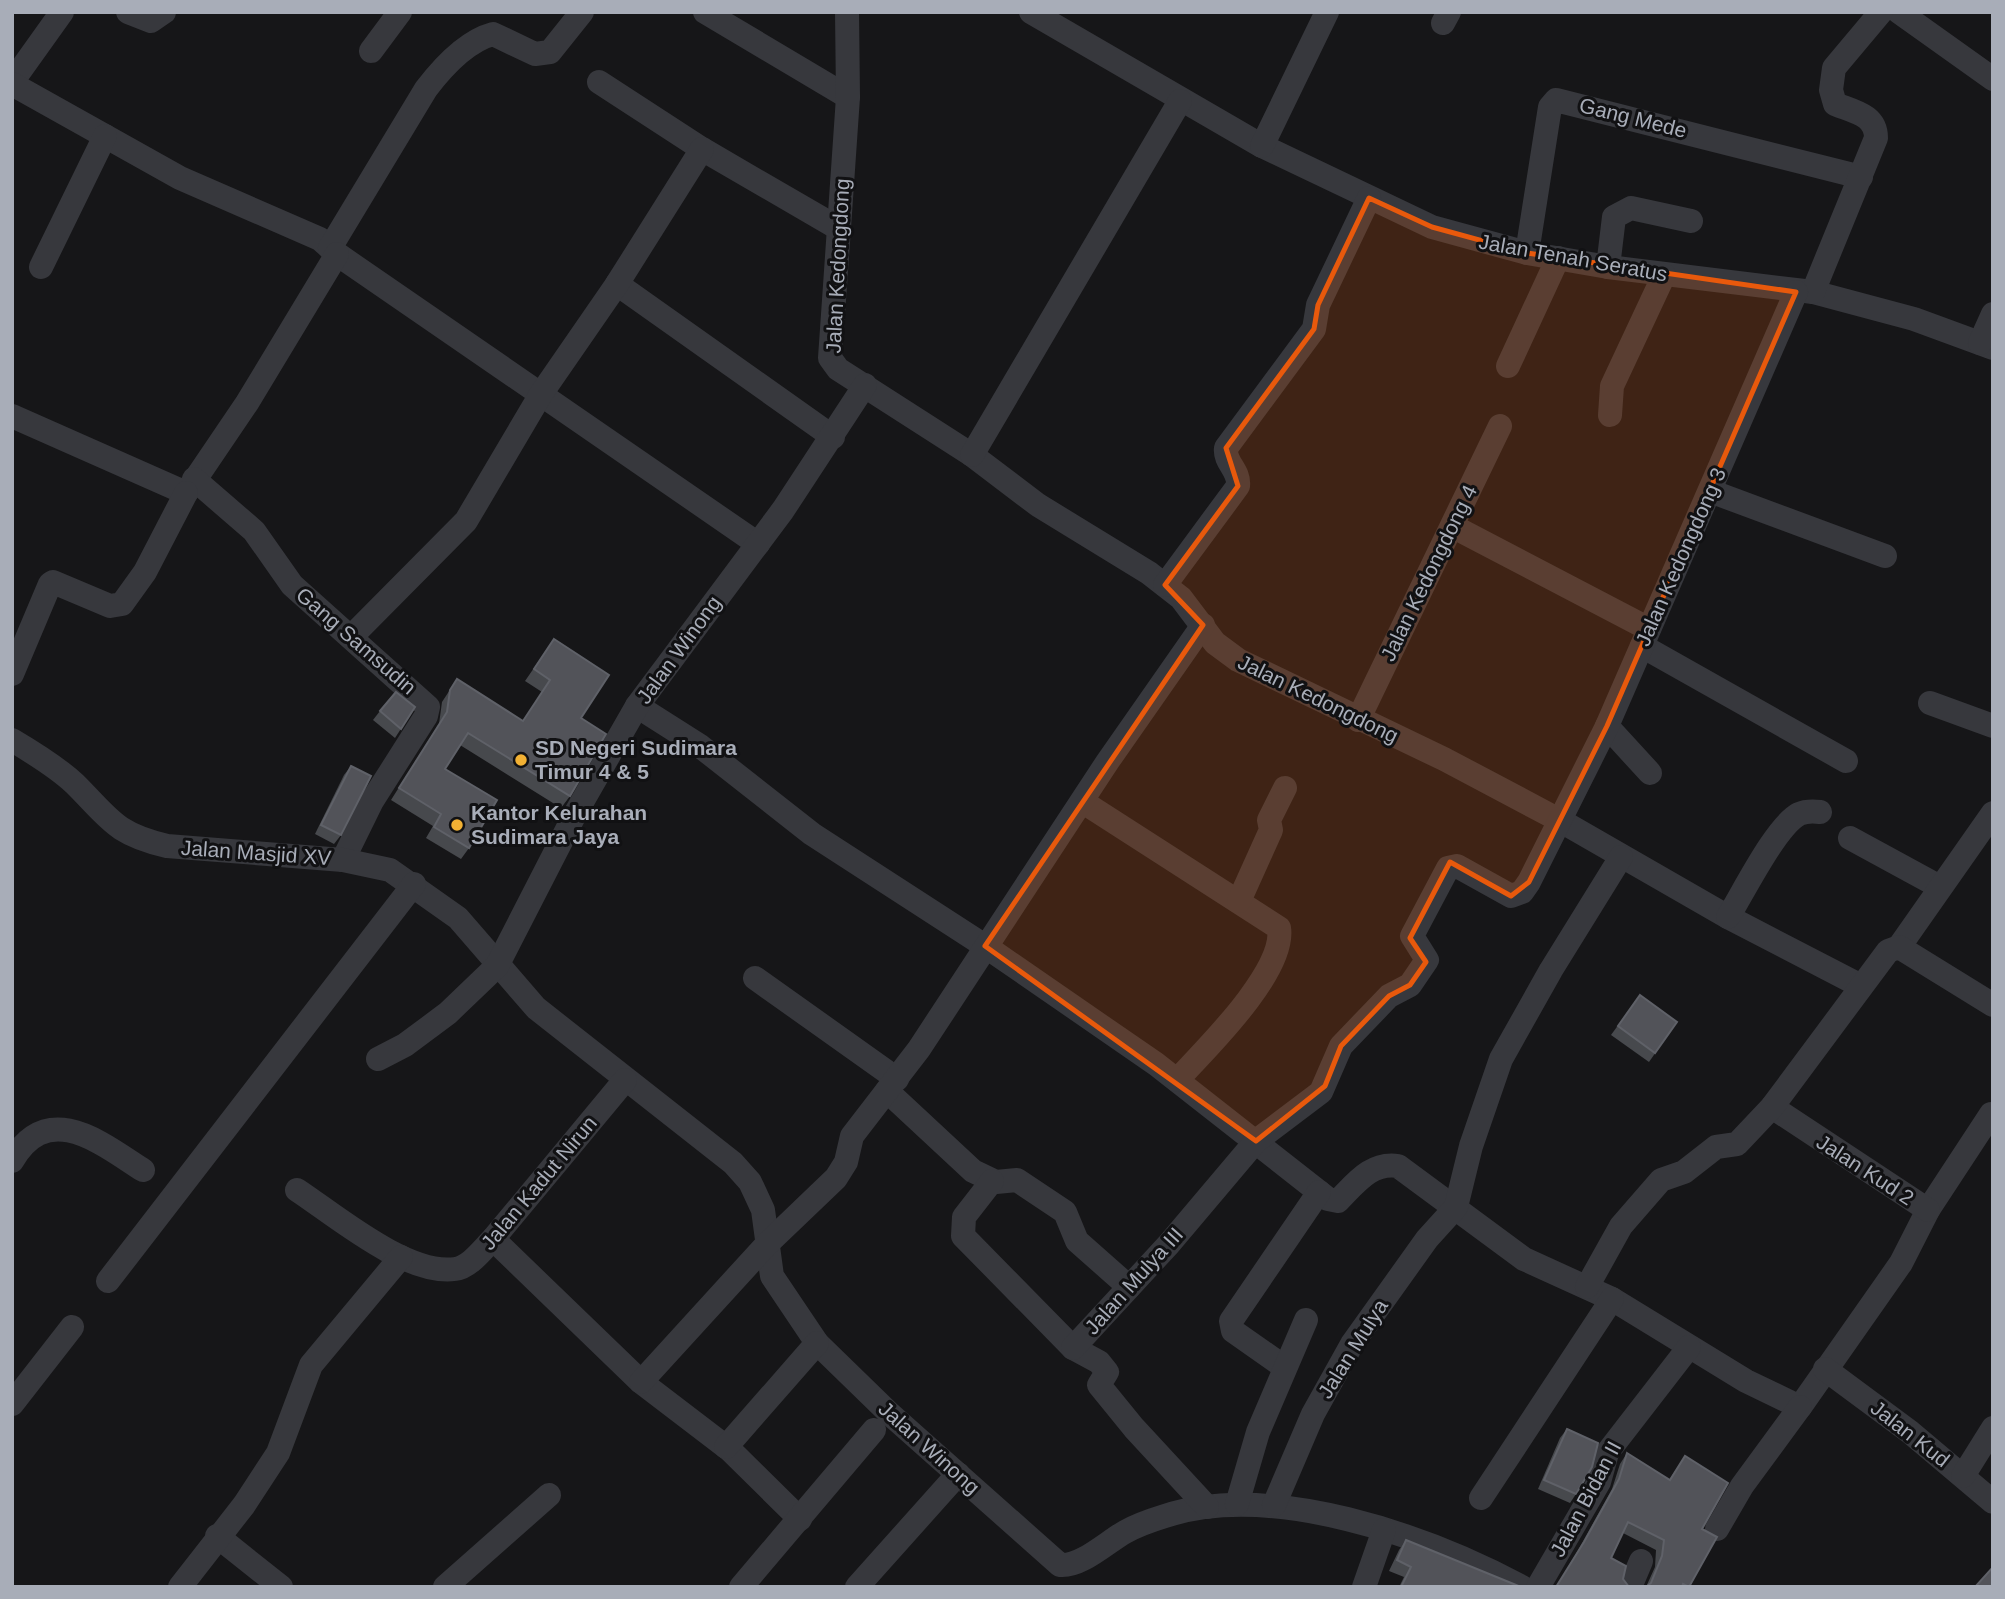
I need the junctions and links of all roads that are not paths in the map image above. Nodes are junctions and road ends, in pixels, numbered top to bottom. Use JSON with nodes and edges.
{"nodes":[{"id":1,"x":62,"y":12,"type":"edge"},
{"id":2,"x":128,"y":12,"type":"edge"},
{"id":3,"x":164,"y":12,"type":"edge"},
{"id":4,"x":400,"y":12,"type":"edge"},
{"id":5,"x":582,"y":12,"type":"edge"},
{"id":6,"x":705,"y":12,"type":"edge"},
{"id":7,"x":847,"y":12,"type":"edge"},
{"id":8,"x":1031,"y":12,"type":"edge"},
{"id":9,"x":1327,"y":12,"type":"edge"},
{"id":10,"x":1899,"y":12,"type":"edge"},
{"id":11,"x":1872,"y":15,"type":"edge"},
{"id":12,"x":371,"y":51,"type":"dead end"},
{"id":13,"x":1993,"y":79,"type":"edge"},
{"id":14,"x":598,"y":82,"type":"dead end"},
{"id":15,"x":12,"y":83,"type":"edge"},
{"id":16,"x":849,"y":97,"type":"junction"},
{"id":17,"x":1180,"y":101,"type":"junction"},
{"id":18,"x":105,"y":136,"type":"junction"},
{"id":19,"x":1262,"y":146,"type":"junction"},
{"id":20,"x":702,"y":149,"type":"junction"},
{"id":21,"x":1861,"y":177,"type":"junction"},
{"id":22,"x":1369,"y":198,"type":"junction"},
{"id":23,"x":1691,"y":221,"type":"dead end"},
{"id":24,"x":838,"y":228,"type":"junction"},
{"id":25,"x":333,"y":251,"type":"junction"},
{"id":26,"x":1527,"y":253,"type":"junction"},
{"id":27,"x":1558,"y":258,"type":"junction"},
{"id":28,"x":41,"y":267,"type":"dead end"},
{"id":29,"x":1608,"y":267,"type":"junction"},
{"id":30,"x":1664,"y":275,"type":"junction"},
{"id":31,"x":617,"y":284,"type":"junction"},
{"id":32,"x":1805,"y":292,"type":"junction"},
{"id":33,"x":1993,"y":314,"type":"edge"},
{"id":34,"x":1986,"y":345,"type":"edge"},
{"id":35,"x":1508,"y":366,"type":"dead end"},
{"id":36,"x":865,"y":385,"type":"junction"},
{"id":37,"x":541,"y":394,"type":"junction"},
{"id":38,"x":1610,"y":415,"type":"dead end"},
{"id":39,"x":12,"y":416,"type":"edge"},
{"id":40,"x":1500,"y":426,"type":"dead end"},
{"id":41,"x":833,"y":437,"type":"junction"},
{"id":42,"x":972,"y":455,"type":"junction"},
{"id":43,"x":190,"y":486,"type":"junction"},
{"id":44,"x":1710,"y":491,"type":"junction"},
{"id":45,"x":1454,"y":527,"type":"junction"},
{"id":46,"x":758,"y":544,"type":"junction"},
{"id":47,"x":1885,"y":556,"type":"dead end"},
{"id":48,"x":1165,"y":585,"type":"junction"},
{"id":49,"x":1203,"y":625,"type":"junction"},
{"id":50,"x":351,"y":637,"type":"junction"},
{"id":51,"x":1645,"y":637,"type":"junction"},
{"id":52,"x":12,"y":674,"type":"edge"},
{"id":53,"x":1930,"y":703,"type":"dead end"},
{"id":54,"x":637,"y":706,"type":"junction"},
{"id":55,"x":1357,"y":720,"type":"junction"},
{"id":56,"x":1606,"y":726,"type":"junction"},
{"id":57,"x":1993,"y":726,"type":"edge"},
{"id":58,"x":12,"y":740,"type":"edge"},
{"id":59,"x":1846,"y":761,"type":"dead end"},
{"id":60,"x":1650,"y":773,"type":"dead end"},
{"id":61,"x":1285,"y":788,"type":"dead end"},
{"id":62,"x":1083,"y":802,"type":"junction"},
{"id":63,"x":1820,"y":811,"type":"dead end"},
{"id":64,"x":1993,"y":813,"type":"edge"},
{"id":65,"x":1561,"y":821,"type":"junction"},
{"id":66,"x":1850,"y":838,"type":"dead end"},
{"id":67,"x":1621,"y":857,"type":"junction"},
{"id":68,"x":343,"y":860,"type":"junction"},
{"id":69,"x":1940,"y":887,"type":"junction"},
{"id":70,"x":407,"y":893,"type":"junction"},
{"id":71,"x":1239,"y":901,"type":"junction"},
{"id":72,"x":1728,"y":917,"type":"junction"},
{"id":73,"x":985,"y":946,"type":"junction"},
{"id":74,"x":1899,"y":947,"type":"junction"},
{"id":75,"x":498,"y":966,"type":"junction"},
{"id":76,"x":755,"y":978,"type":"dead end"},
{"id":77,"x":1861,"y":986,"type":"junction"},
{"id":78,"x":1993,"y":1005,"type":"edge"},
{"id":79,"x":378,"y":1059,"type":"dead end"},
{"id":80,"x":625,"y":1080,"type":"junction"},
{"id":81,"x":1177,"y":1080,"type":"junction"},
{"id":82,"x":892,"y":1085,"type":"junction"},
{"id":83,"x":1772,"y":1108,"type":"junction"},
{"id":84,"x":1991,"y":1114,"type":"edge"},
{"id":85,"x":1255,"y":1141,"type":"junction"},
{"id":86,"x":12,"y":1161,"type":"edge"},
{"id":87,"x":143,"y":1170,"type":"dead end"},
{"id":88,"x":992,"y":1181,"type":"junction"},
{"id":89,"x":297,"y":1189,"type":"dead end"},
{"id":90,"x":1319,"y":1192,"type":"junction"},
{"id":91,"x":1456,"y":1207,"type":"junction"},
{"id":92,"x":1928,"y":1210,"type":"junction"},
{"id":93,"x":493,"y":1239,"type":"junction"},
{"id":94,"x":767,"y":1244,"type":"junction"},
{"id":95,"x":401,"y":1257,"type":"junction"},
{"id":96,"x":108,"y":1281,"type":"dead end"},
{"id":97,"x":1129,"y":1287,"type":"junction"},
{"id":98,"x":1587,"y":1287,"type":"junction"},
{"id":99,"x":1612,"y":1299,"type":"junction"},
{"id":100,"x":1306,"y":1320,"type":"dead end"},
{"id":101,"x":72,"y":1327,"type":"dead end"},
{"id":102,"x":817,"y":1343,"type":"junction"},
{"id":103,"x":1689,"y":1347,"type":"junction"},
{"id":104,"x":1073,"y":1348,"type":"junction"},
{"id":105,"x":1283,"y":1366,"type":"junction"},
{"id":106,"x":1825,"y":1368,"type":"junction"},
{"id":107,"x":640,"y":1382,"type":"junction"},
{"id":108,"x":12,"y":1404,"type":"edge"},
{"id":109,"x":1800,"y":1407,"type":"junction"},
{"id":110,"x":1993,"y":1428,"type":"edge"},
{"id":111,"x":874,"y":1430,"type":"dead end"},
{"id":112,"x":726,"y":1447,"type":"junction"},
{"id":113,"x":958,"y":1474,"type":"junction"},
{"id":114,"x":1963,"y":1476,"type":"junction"},
{"id":115,"x":549,"y":1495,"type":"dead end"},
{"id":116,"x":1481,"y":1498,"type":"dead end"},
{"id":117,"x":1993,"y":1502,"type":"edge"},
{"id":118,"x":1237,"y":1504,"type":"junction"},
{"id":119,"x":1275,"y":1505,"type":"junction"},
{"id":120,"x":1207,"y":1507,"type":"junction"},
{"id":121,"x":800,"y":1519,"type":"junction"},
{"id":122,"x":1717,"y":1528,"type":"dead end"},
{"id":123,"x":1384,"y":1530,"type":"junction"},
{"id":124,"x":217,"y":1536,"type":"junction"},
{"id":125,"x":1641,"y":1560,"type":"dead end"},
{"id":126,"x":1063,"y":1576,"type":"edge"},
{"id":127,"x":180,"y":1587,"type":"edge"},
{"id":128,"x":281,"y":1587,"type":"edge"},
{"id":129,"x":445,"y":1587,"type":"edge"},
{"id":130,"x":741,"y":1587,"type":"edge"},
{"id":131,"x":857,"y":1587,"type":"edge"},
{"id":132,"x":1364,"y":1587,"type":"edge"},
{"id":133,"x":1522,"y":1587,"type":"edge"},
{"id":134,"x":1538,"y":1587,"type":"edge"},
{"id":135,"x":1630,"y":1587,"type":"edge"}],
"edges":[{"from":1,"to":15,"type":"street"},
{"from":2,"to":3,"type":"street"},
{"from":4,"to":12,"type":"street"},
{"from":5,"to":25,"type":"street"},
{"from":6,"to":16,"type":"street"},
{"from":7,"to":16,"type":"street","name":"Jalan Kedongdong"},
{"from":8,"to":17,"type":"street","name":"Jalan Tenah Seratus"},
{"from":9,"to":19,"type":"street"},
{"from":10,"to":13,"type":"street"},
{"from":11,"to":21,"type":"street","name":"Jalan Kedongdong 3"},
{"from":14,"to":20,"type":"street"},
{"from":15,"to":18,"type":"street"},
{"from":16,"to":24,"type":"street","name":"Jalan Kedongdong"},
{"from":17,"to":19,"type":"street","name":"Jalan Tenah Seratus"},
{"from":17,"to":42,"type":"street"},
{"from":18,"to":25,"type":"street"},
{"from":18,"to":28,"type":"street"},
{"from":19,"to":22,"type":"street","name":"Jalan Tenah Seratus"},
{"from":20,"to":24,"type":"street"},
{"from":20,"to":31,"type":"street"},
{"from":21,"to":26,"type":"street","name":"Gang Mede"},
{"from":21,"to":32,"type":"street","name":"Jalan Kedongdong 3"},
{"from":22,"to":26,"type":"street","name":"Jalan Tenah Seratus"},
{"from":22,"to":48,"type":"street"},
{"from":23,"to":29,"type":"street"},
{"from":24,"to":36,"type":"street","name":"Jalan Kedongdong"},
{"from":25,"to":37,"type":"street"},
{"from":25,"to":43,"type":"street"},
{"from":26,"to":27,"type":"street","name":"Jalan Tenah Seratus"},
{"from":27,"to":29,"type":"street","name":"Jalan Tenah Seratus"},
{"from":27,"to":35,"type":"street"},
{"from":29,"to":30,"type":"street","name":"Jalan Tenah Seratus"},
{"from":30,"to":32,"type":"street","name":"Jalan Tenah Seratus"},
{"from":30,"to":38,"type":"street"},
{"from":31,"to":37,"type":"street"},
{"from":31,"to":41,"type":"street"},
{"from":32,"to":34,"type":"street","name":"Jalan Tenah Seratus"},
{"from":32,"to":44,"type":"street","name":"Jalan Kedongdong 3"},
{"from":33,"to":34,"type":"street"},
{"from":36,"to":41,"type":"street","name":"Jalan Winong"},
{"from":36,"to":42,"type":"street","name":"Jalan Kedongdong"},
{"from":37,"to":46,"type":"street"},
{"from":37,"to":50,"type":"street"},
{"from":39,"to":43,"type":"street","name":"Gang Samsudin"},
{"from":40,"to":45,"type":"street","name":"Jalan Kedongdong 4"},
{"from":41,"to":46,"type":"street","name":"Jalan Winong"},
{"from":42,"to":48,"type":"street","name":"Jalan Kedongdong"},
{"from":43,"to":50,"type":"street","name":"Gang Samsudin"},
{"from":43,"to":52,"type":"street"},
{"from":44,"to":47,"type":"street"},
{"from":44,"to":51,"type":"street","name":"Jalan Kedongdong 3"},
{"from":45,"to":51,"type":"street"},
{"from":45,"to":55,"type":"street","name":"Jalan Kedongdong 4"},
{"from":46,"to":54,"type":"street","name":"Jalan Winong"},
{"from":48,"to":49,"type":"street","name":"Jalan Kedongdong"},
{"from":49,"to":55,"type":"street","name":"Jalan Kedongdong"},
{"from":49,"to":62,"type":"street"},
{"from":50,"to":68,"type":"street","name":"Gang Samsudin"},
{"from":51,"to":56,"type":"street","name":"Jalan Kedongdong 3"},
{"from":51,"to":59,"type":"street"},
{"from":53,"to":57,"type":"street"},
{"from":54,"to":73,"type":"street"},
{"from":54,"to":75,"type":"street","name":"Jalan Winong"},
{"from":55,"to":65,"type":"street","name":"Jalan Kedongdong"},
{"from":56,"to":60,"type":"street"},
{"from":56,"to":65,"type":"street","name":"Jalan Kedongdong 3"},
{"from":58,"to":68,"type":"street","name":"Jalan Masjid XV"},
{"from":61,"to":71,"type":"street"},
{"from":62,"to":71,"type":"street"},
{"from":62,"to":73,"type":"street"},
{"from":63,"to":72,"type":"street"},
{"from":64,"to":69,"type":"street"},
{"from":65,"to":67,"type":"street","name":"Jalan Kedongdong"},
{"from":65,"to":85,"type":"street","name":"Jalan Mulya III"},
{"from":66,"to":69,"type":"street"},
{"from":67,"to":72,"type":"street","name":"Jalan Kedongdong"},
{"from":67,"to":91,"type":"street"},
{"from":68,"to":70,"type":"street","name":"Jalan Masjid XV"},
{"from":69,"to":74,"type":"street"},
{"from":70,"to":75,"type":"street","name":"Jalan Masjid XV"},
{"from":70,"to":96,"type":"street"},
{"from":71,"to":81,"type":"street"},
{"from":72,"to":77,"type":"street","name":"Jalan Kedongdong"},
{"from":73,"to":81,"type":"street"},
{"from":73,"to":82,"type":"street"},
{"from":74,"to":77,"type":"street"},
{"from":74,"to":78,"type":"street"},
{"from":75,"to":79,"type":"street","name":"Jalan Winong"},
{"from":75,"to":80,"type":"street","name":"Jalan Winong"},
{"from":76,"to":82,"type":"street"},
{"from":77,"to":83,"type":"street"},
{"from":80,"to":93,"type":"street","name":"Jalan Kadut Nirun"},
{"from":80,"to":94,"type":"street","name":"Jalan Winong"},
{"from":81,"to":85,"type":"street"},
{"from":82,"to":88,"type":"street"},
{"from":82,"to":94,"type":"street"},
{"from":83,"to":92,"type":"street","name":"Jalan Kud 2"},
{"from":83,"to":98,"type":"street"},
{"from":84,"to":92,"type":"street"},
{"from":85,"to":90,"type":"street"},
{"from":85,"to":97,"type":"street","name":"Jalan Mulya III"},
{"from":86,"to":87,"type":"street"},
{"from":88,"to":97,"type":"street"},
{"from":88,"to":104,"type":"street"},
{"from":89,"to":95,"type":"street","name":"Jalan Kadut Nirun"},
{"from":90,"to":91,"type":"street"},
{"from":90,"to":105,"type":"street"},
{"from":91,"to":98,"type":"street"},
{"from":91,"to":119,"type":"street","name":"Jalan Mulya"},
{"from":92,"to":106,"type":"street","name":"Jalan Kud 2"},
{"from":93,"to":95,"type":"street","name":"Jalan Kadut Nirun"},
{"from":93,"to":107,"type":"street"},
{"from":94,"to":102,"type":"street","name":"Jalan Winong"},
{"from":94,"to":107,"type":"street"},
{"from":95,"to":124,"type":"street"},
{"from":97,"to":104,"type":"street","name":"Jalan Mulya III"},
{"from":98,"to":99,"type":"street"},
{"from":99,"to":103,"type":"street"},
{"from":99,"to":116,"type":"street"},
{"from":100,"to":105,"type":"street"},
{"from":101,"to":108,"type":"street"},
{"from":102,"to":112,"type":"street"},
{"from":102,"to":113,"type":"street","name":"Jalan Winong"},
{"from":103,"to":109,"type":"street"},
{"from":103,"to":134,"type":"street","name":"Jalan Bidan II"},
{"from":104,"to":120,"type":"street","name":"Jalan Mulya III"},
{"from":105,"to":118,"type":"street"},
{"from":106,"to":109,"type":"street","name":"Jalan Kud 2"},
{"from":106,"to":114,"type":"street","name":"Jalan Kud"},
{"from":107,"to":112,"type":"street"},
{"from":109,"to":122,"type":"street","name":"Jalan Kud 2"},
{"from":110,"to":114,"type":"street"},
{"from":111,"to":121,"type":"street"},
{"from":112,"to":121,"type":"street"},
{"from":113,"to":126,"type":"street","name":"Jalan Winong"},
{"from":113,"to":131,"type":"street"},
{"from":114,"to":117,"type":"street","name":"Jalan Kud"},
{"from":115,"to":129,"type":"street"},
{"from":118,"to":119,"type":"street","name":"Jalan Winong"},
{"from":118,"to":120,"type":"street","name":"Jalan Winong"},
{"from":119,"to":123,"type":"street","name":"Jalan Winong"},
{"from":120,"to":126,"type":"street","name":"Jalan Winong"},
{"from":121,"to":130,"type":"street"},
{"from":123,"to":132,"type":"street"},
{"from":123,"to":133,"type":"street","name":"Jalan Winong"},
{"from":124,"to":127,"type":"street"},
{"from":124,"to":128,"type":"street"},
{"from":125,"to":135,"type":"street"}]}
